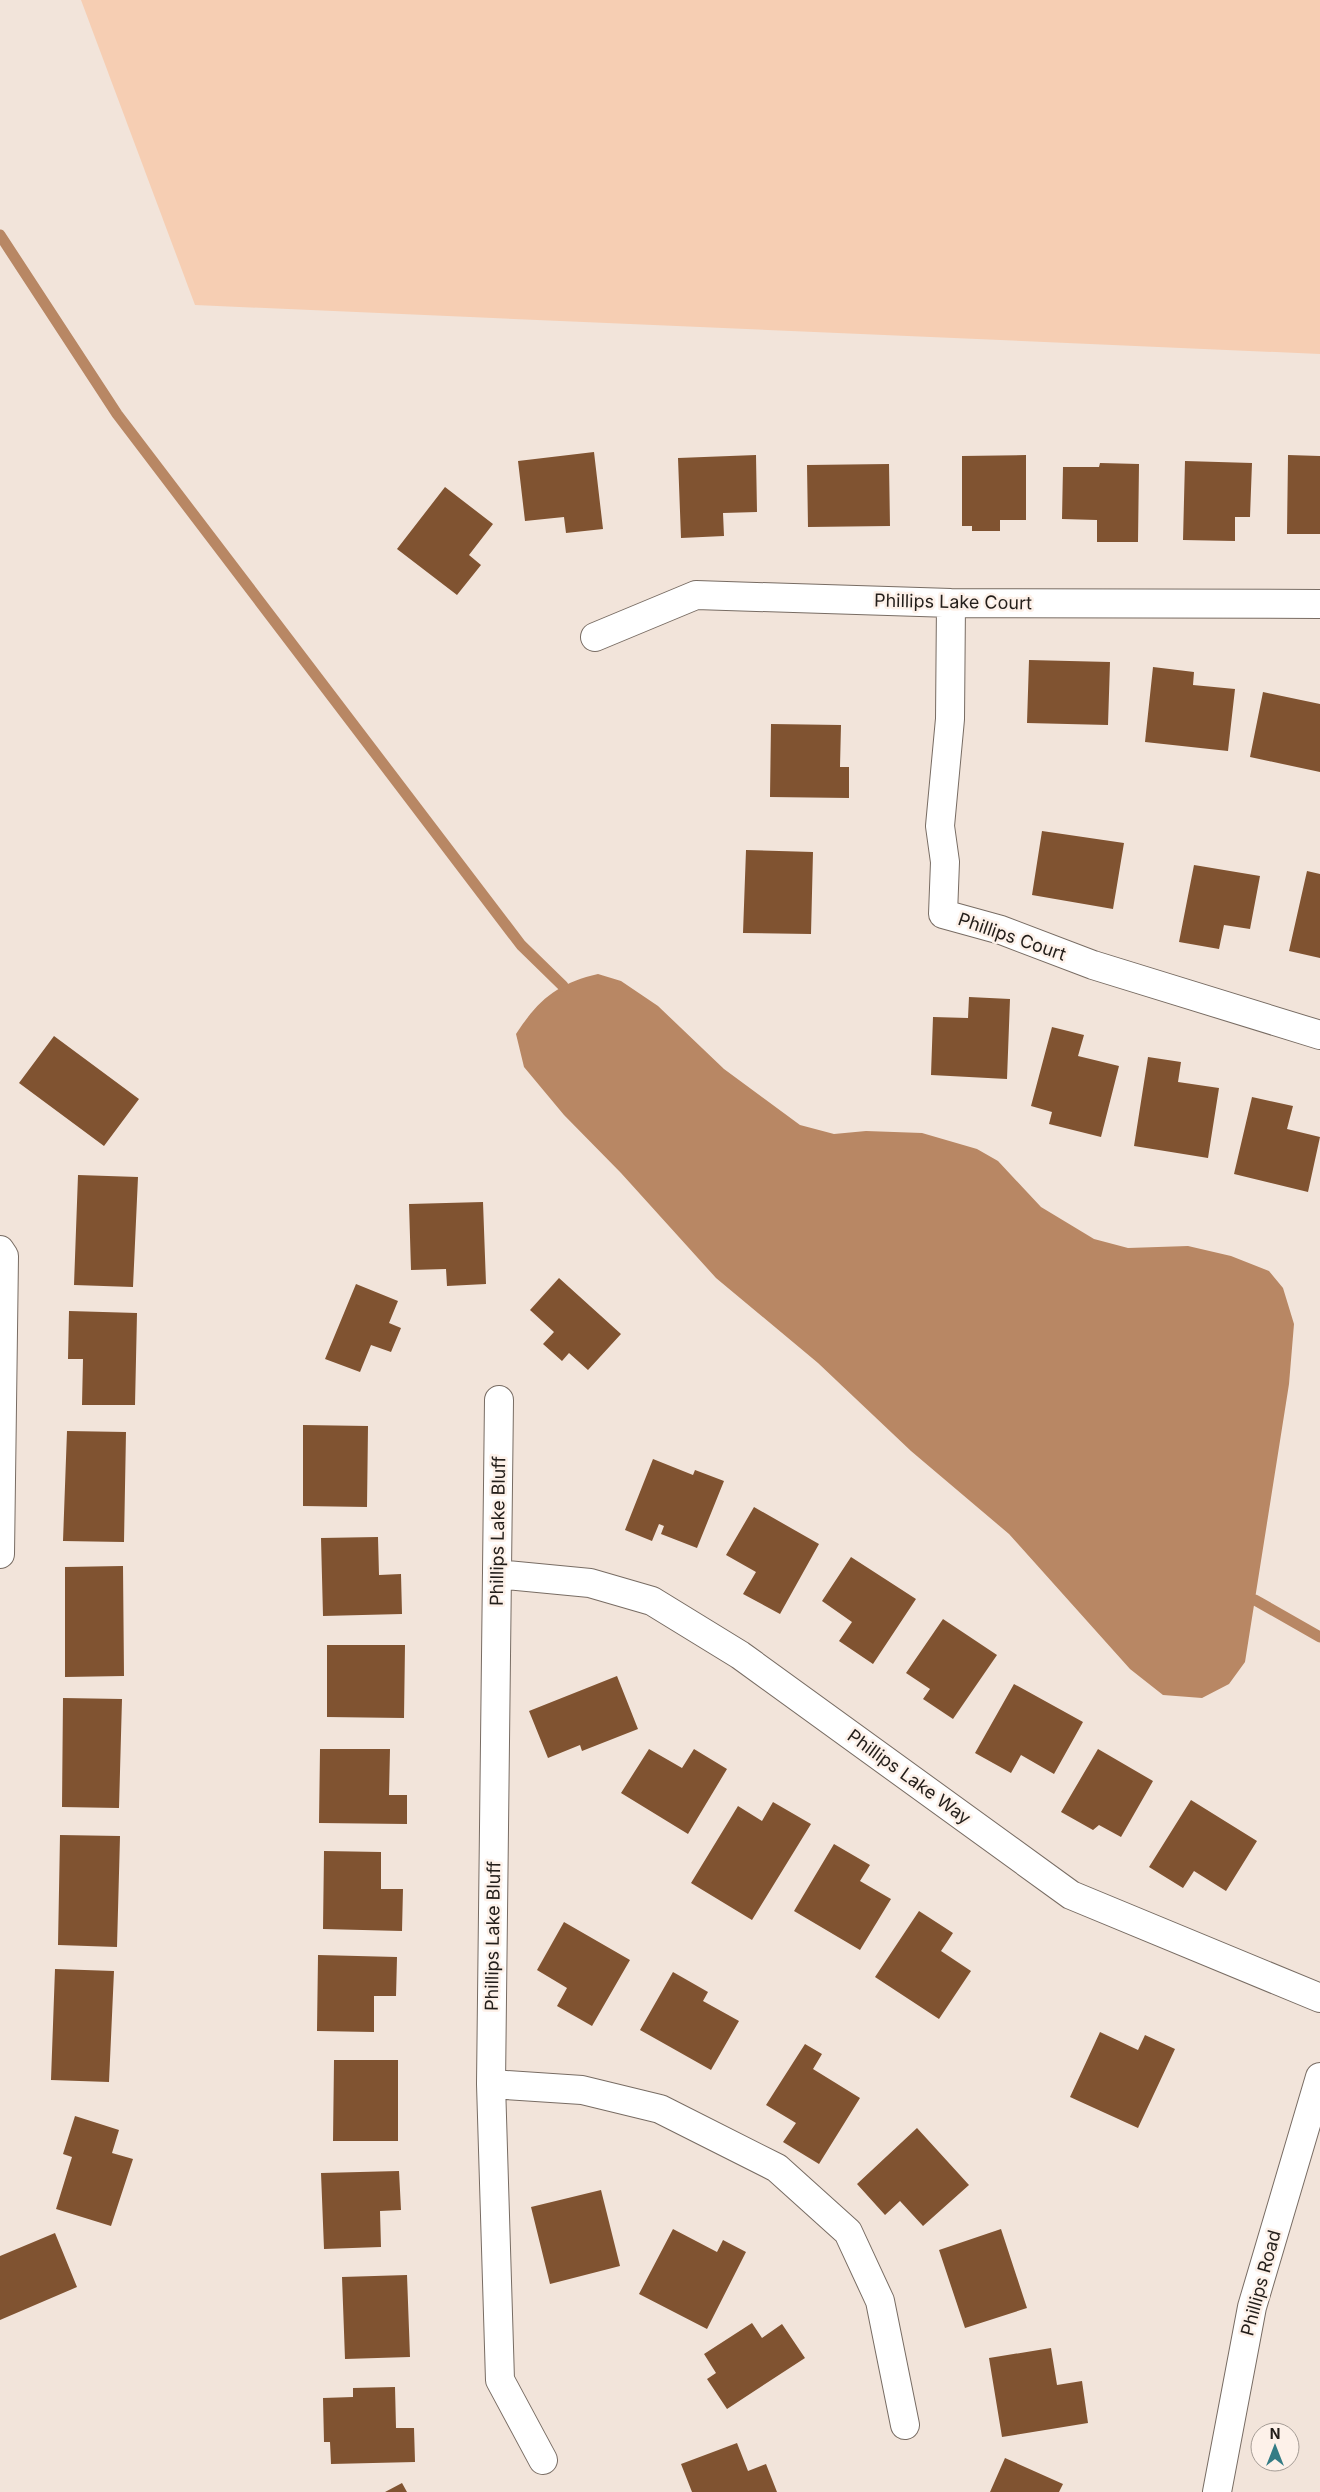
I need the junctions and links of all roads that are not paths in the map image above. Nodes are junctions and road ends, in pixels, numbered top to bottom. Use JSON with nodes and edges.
{"nodes":[{"id":1,"x":952,"y":604,"type":"junction"},
{"id":2,"x":1320,"y":604,"type":"edge"},
{"id":3,"x":595,"y":637,"type":"dead end"},
{"id":4,"x":1320,"y":1035,"type":"edge"},
{"id":5,"x":0,"y":1250,"type":"edge"},
{"id":6,"x":499,"y":1400,"type":"dead end"},
{"id":7,"x":0,"y":1554,"type":"edge"},
{"id":8,"x":497,"y":1574,"type":"junction"},
{"id":9,"x":1320,"y":1998,"type":"edge"},
{"id":10,"x":1320,"y":2077,"type":"edge"},
{"id":11,"x":491,"y":2084,"type":"junction"},
{"id":12,"x":904,"y":2425,"type":"dead end"},
{"id":13,"x":543,"y":2460,"type":"dead end"},
{"id":14,"x":1217,"y":2492,"type":"edge"}],
"edges":[{"from":1,"to":2,"type":"street","name":"Phillips Lake Court"},
{"from":1,"to":3,"type":"street","name":"Phillips Lake Court"},
{"from":1,"to":4,"type":"street","name":"Phillips Court"},
{"from":5,"to":7,"type":"street"},
{"from":6,"to":8,"type":"street","name":"Phillips Lake Bluff"},
{"from":8,"to":9,"type":"street","name":"Phillips Lake Way"},
{"from":8,"to":11,"type":"street","name":"Phillips Lake Bluff"},
{"from":10,"to":14,"type":"street","name":"Phillips Road"},
{"from":11,"to":12,"type":"street"},
{"from":11,"to":13,"type":"street","name":"Phillips Lake Bluff"}]}
